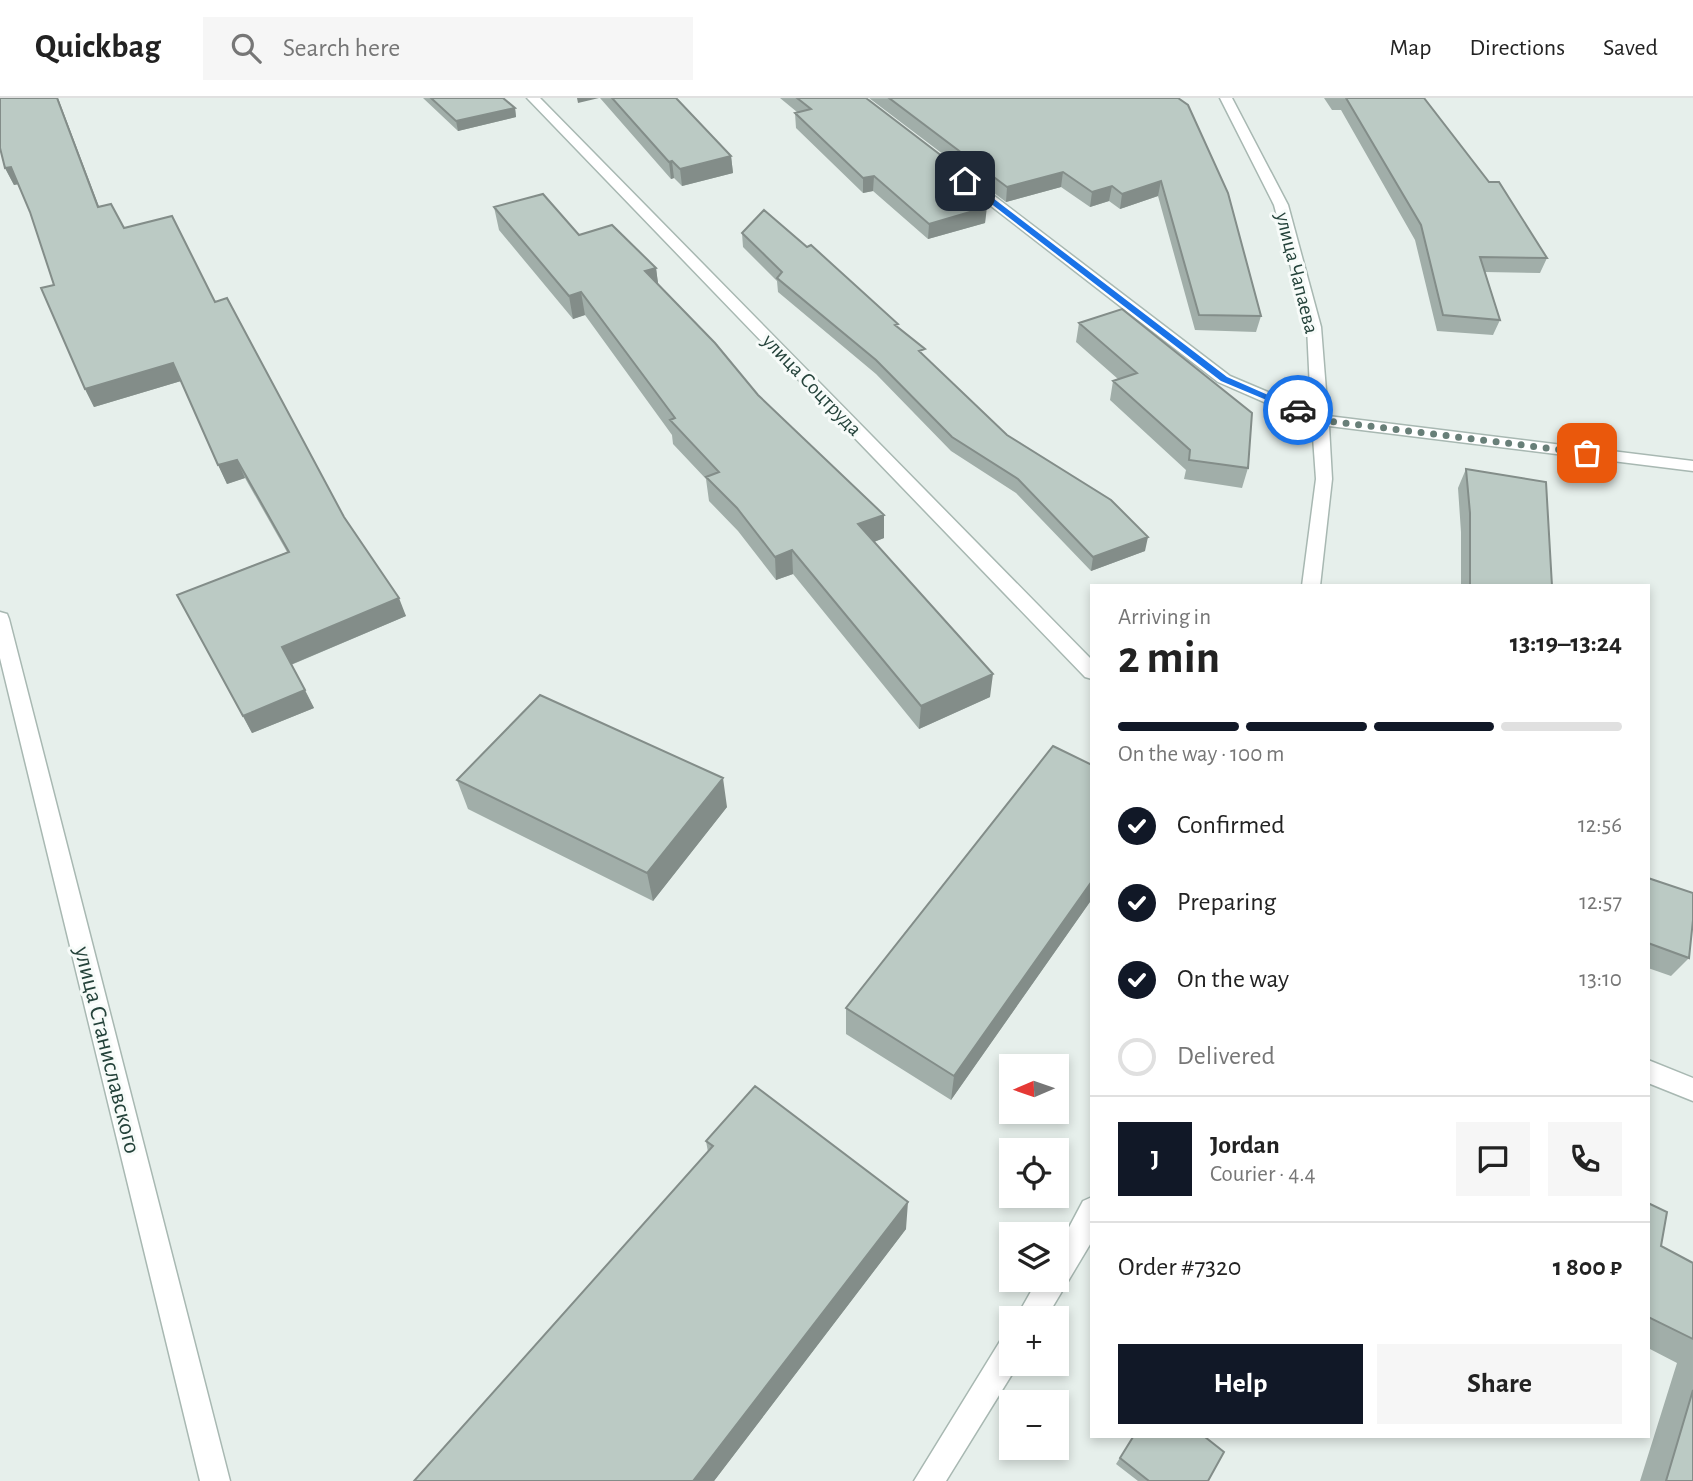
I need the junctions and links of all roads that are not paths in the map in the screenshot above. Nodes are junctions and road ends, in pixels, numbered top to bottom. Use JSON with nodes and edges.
{"nodes":[{"id":1,"x":533,"y":98,"type":"edge"},
{"id":2,"x":1226,"y":98,"type":"edge"},
{"id":3,"x":954,"y":172,"type":"edge"},
{"id":4,"x":1320,"y":420,"type":"junction"},
{"id":5,"x":1693,"y":466,"type":"edge"},
{"id":6,"x":1311,"y":584,"type":"edge"},
{"id":7,"x":0,"y":619,"type":"edge"},
{"id":8,"x":1090,"y":670,"type":"edge"},
{"id":9,"x":1650,"y":1072,"type":"edge"},
{"id":10,"x":1693,"y":1090,"type":"edge"},
{"id":11,"x":1090,"y":1214,"type":"edge"},
{"id":12,"x":1069,"y":1255,"type":"edge"},
{"id":13,"x":999,"y":1369,"type":"edge"},
{"id":14,"x":215,"y":1481,"type":"edge"},
{"id":15,"x":929,"y":1481,"type":"edge"}],
"edges":[{"from":1,"to":8,"type":"street","name":"улица Соцтруда"},
{"from":2,"to":4,"type":"street","name":"улица Чапаева"},
{"from":3,"to":4,"type":"street"},
{"from":4,"to":5,"type":"street"},
{"from":4,"to":6,"type":"street","name":"улица Чапаева"},
{"from":7,"to":14,"type":"street","name":"улица Станиславского"},
{"from":9,"to":10,"type":"street"},
{"from":11,"to":12,"type":"street"},
{"from":13,"to":15,"type":"street"}]}
